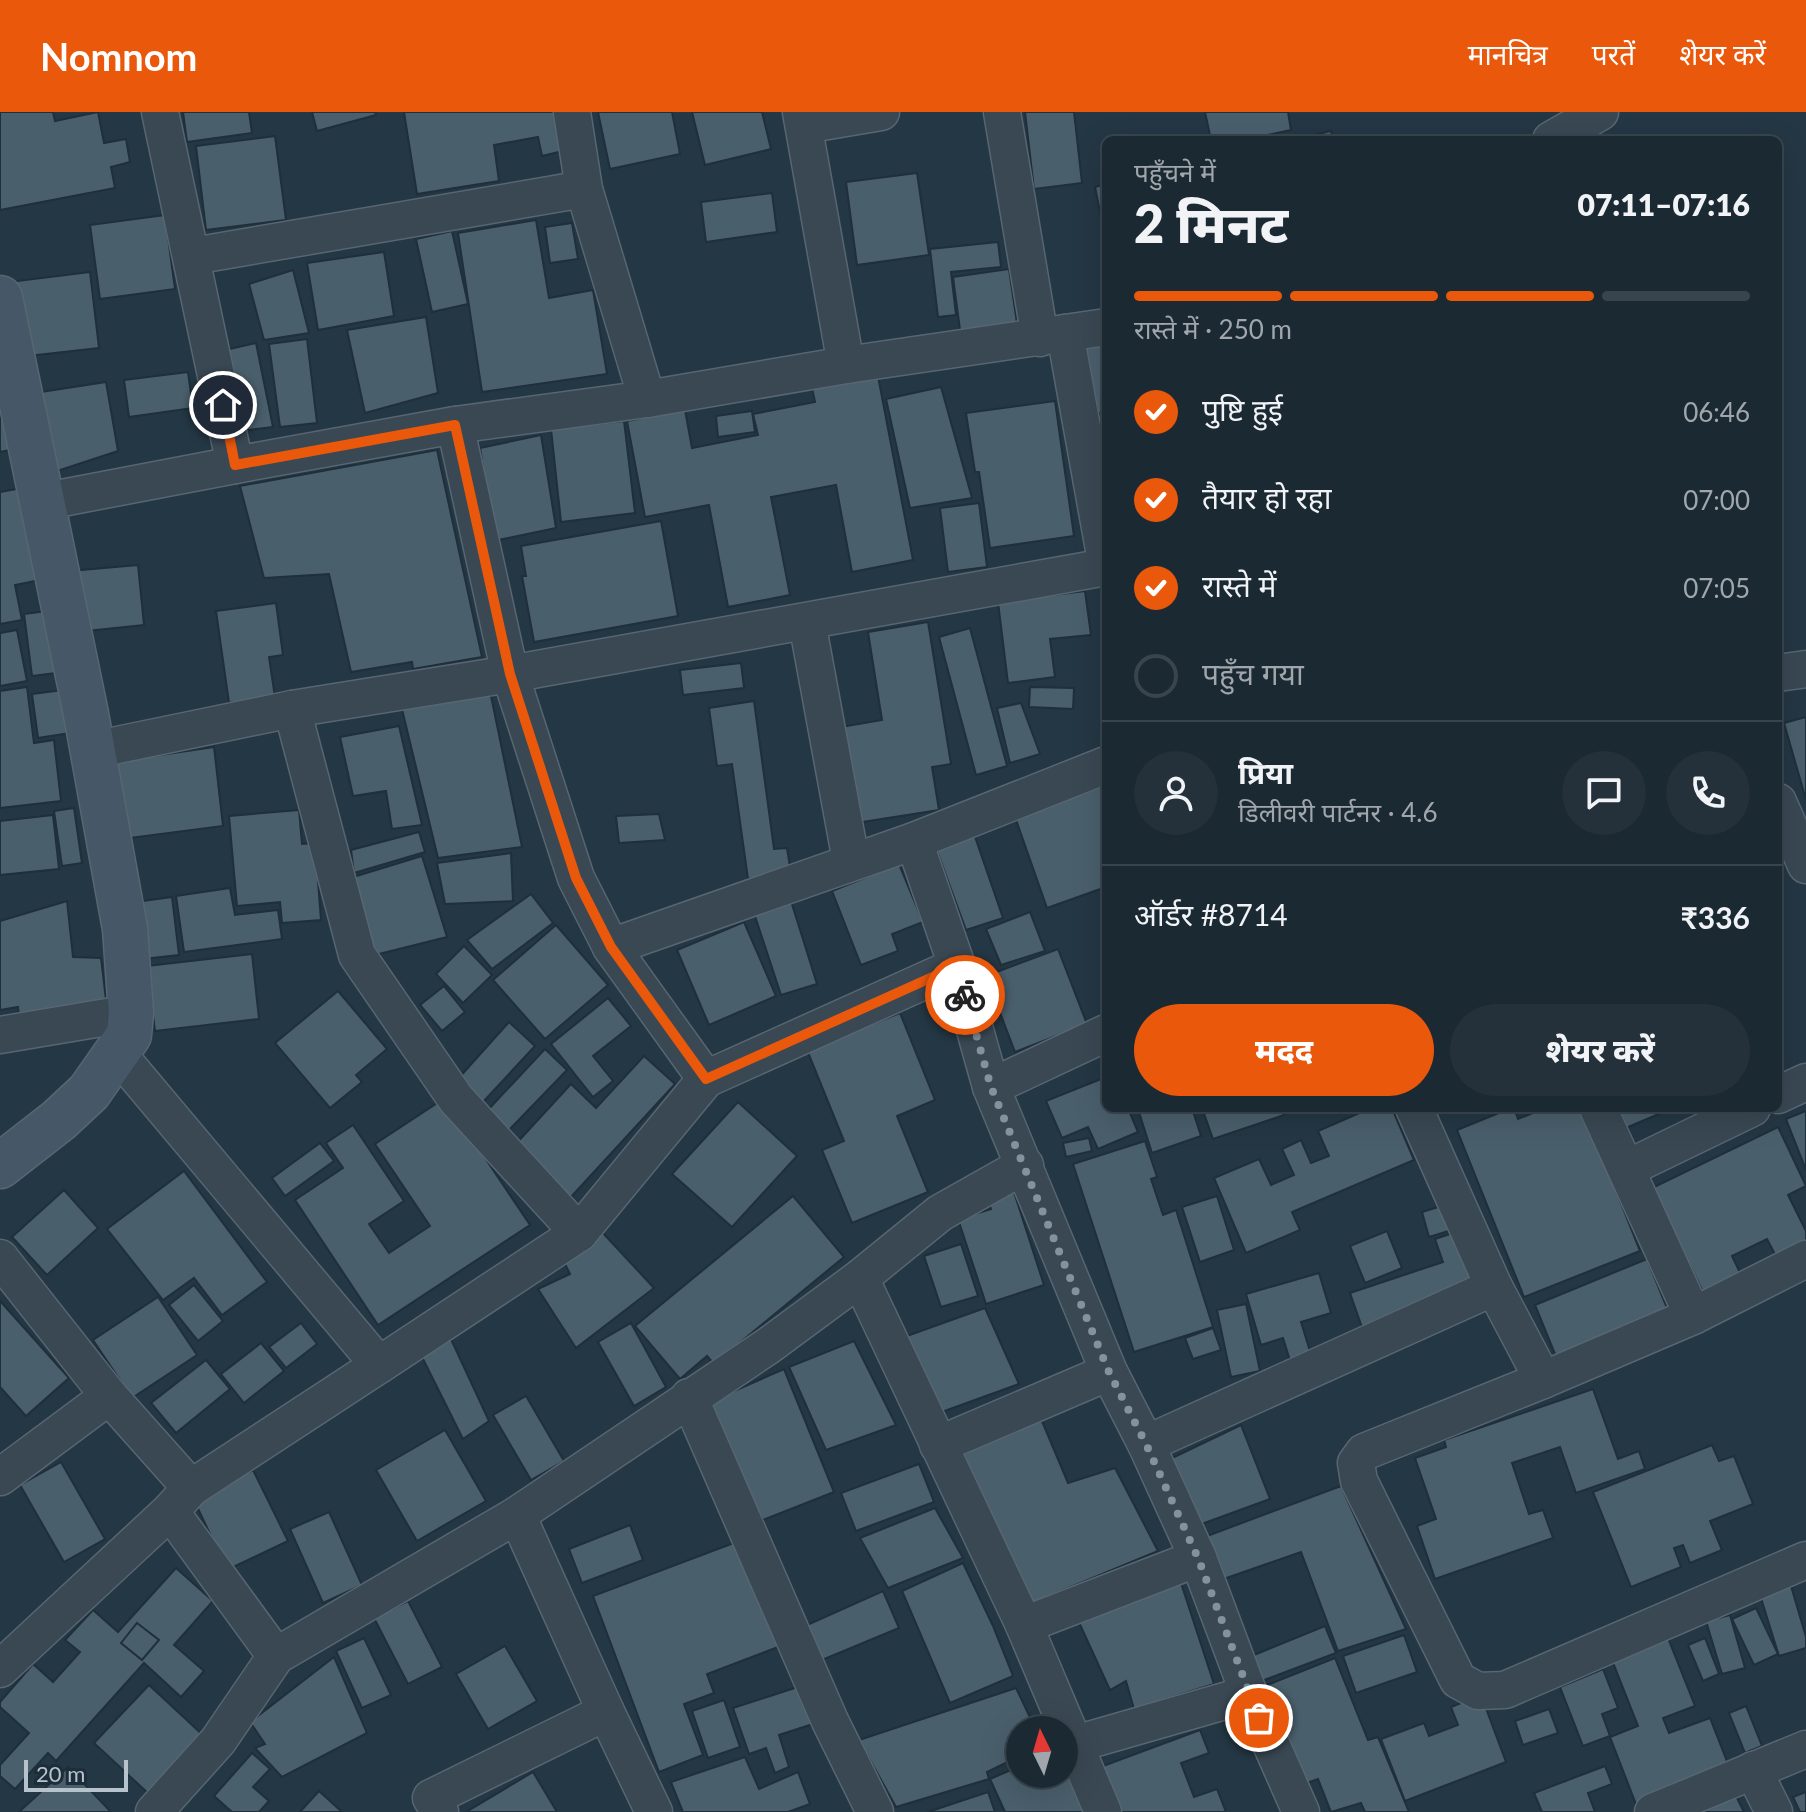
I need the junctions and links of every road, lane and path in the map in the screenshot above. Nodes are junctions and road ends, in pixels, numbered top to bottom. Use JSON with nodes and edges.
{"nodes":[{"id":1,"x":160,"y":112,"type":"edge"},
{"id":2,"x":572,"y":112,"type":"edge"},
{"id":3,"x":881,"y":112,"type":"edge"},
{"id":4,"x":1002,"y":112,"type":"edge"},
{"id":5,"x":1600,"y":112,"type":"edge"},
{"id":6,"x":803,"y":118,"type":"edge"},
{"id":7,"x":1558,"y":136,"type":"edge"},
{"id":8,"x":584,"y":189,"type":"junction"},
{"id":9,"x":193,"y":256,"type":"junction"},
{"id":10,"x":0,"y":298,"type":"edge"},
{"id":11,"x":1102,"y":328,"type":"edge"},
{"id":12,"x":1053,"y":335,"type":"junction"},
{"id":13,"x":5,"y":344,"type":"edge"},
{"id":14,"x":846,"y":365,"type":"junction"},
{"id":15,"x":647,"y":399,"type":"junction"},
{"id":16,"x":455,"y":425,"type":"junction"},
{"id":17,"x":235,"y":465,"type":"junction"},
{"id":18,"x":41,"y":502,"type":"junction"},
{"id":19,"x":1102,"y":547,"type":"edge"},
{"id":20,"x":1102,"y":565,"type":"edge"},
{"id":21,"x":807,"y":622,"type":"junction"},
{"id":22,"x":1806,"y":669,"type":"edge"},
{"id":23,"x":1782,"y":672,"type":"edge"},
{"id":24,"x":510,"y":674,"type":"junction"},
{"id":25,"x":292,"y":709,"type":"junction"},
{"id":26,"x":93,"y":750,"type":"junction"},
{"id":27,"x":1102,"y":767,"type":"edge"},
{"id":28,"x":1782,"y":811,"type":"edge"},
{"id":29,"x":914,"y":841,"type":"junction"},
{"id":30,"x":851,"y":861,"type":"junction"},
{"id":31,"x":1806,"y":865,"type":"edge"},
{"id":32,"x":611,"y":947,"type":"junction"},
{"id":33,"x":957,"y":966,"type":"junction"},
{"id":34,"x":124,"y":1033,"type":"junction"},
{"id":35,"x":0,"y":1035,"type":"edge"},
{"id":36,"x":1102,"y":1035,"type":"edge"},
{"id":37,"x":706,"y":1079,"type":"junction"},
{"id":38,"x":1806,"y":1082,"type":"edge"},
{"id":39,"x":991,"y":1087,"type":"junction"},
{"id":40,"x":1782,"y":1093,"type":"edge"},
{"id":41,"x":1416,"y":1112,"type":"edge"},
{"id":42,"x":1600,"y":1112,"type":"edge"},
{"id":43,"x":1744,"y":1112,"type":"edge"},
{"id":44,"x":1025,"y":1165,"type":"junction"},
{"id":45,"x":0,"y":1166,"type":"edge"},
{"id":46,"x":1626,"y":1169,"type":"junction"},
{"id":47,"x":579,"y":1233,"type":"junction"},
{"id":48,"x":0,"y":1258,"type":"edge"},
{"id":49,"x":1806,"y":1259,"type":"edge"},
{"id":50,"x":860,"y":1278,"type":"junction"},
{"id":51,"x":1494,"y":1287,"type":"junction"},
{"id":52,"x":1693,"y":1316,"type":"junction"},
{"id":53,"x":379,"y":1365,"type":"junction"},
{"id":54,"x":1109,"y":1372,"type":"junction"},
{"id":55,"x":1543,"y":1380,"type":"junction"},
{"id":56,"x":109,"y":1396,"type":"junction"},
{"id":57,"x":689,"y":1397,"type":"junction"},
{"id":58,"x":1146,"y":1444,"type":"junction"},
{"id":59,"x":938,"y":1445,"type":"junction"},
{"id":60,"x":0,"y":1477,"type":"edge"},
{"id":61,"x":180,"y":1499,"type":"junction"},
{"id":62,"x":517,"y":1515,"type":"junction"},
{"id":63,"x":1198,"y":1558,"type":"junction"},
{"id":64,"x":1806,"y":1560,"type":"edge"},
{"id":65,"x":1024,"y":1625,"type":"junction"},
{"id":66,"x":276,"y":1656,"type":"junction"},
{"id":67,"x":0,"y":1669,"type":"edge"},
{"id":68,"x":1249,"y":1694,"type":"junction"},
{"id":69,"x":606,"y":1712,"type":"junction"},
{"id":70,"x":1060,"y":1716,"type":"edge"},
{"id":71,"x":1078,"y":1743,"type":"edge"},
{"id":72,"x":1806,"y":1749,"type":"edge"},
{"id":73,"x":1078,"y":1758,"type":"edge"},
{"id":74,"x":1753,"y":1770,"type":"junction"},
{"id":75,"x":430,"y":1807,"type":"edge"},
{"id":76,"x":154,"y":1812,"type":"edge"},
{"id":77,"x":654,"y":1812,"type":"edge"},
{"id":78,"x":875,"y":1812,"type":"edge"},
{"id":79,"x":1103,"y":1812,"type":"edge"},
{"id":80,"x":1301,"y":1812,"type":"edge"},
{"id":81,"x":1653,"y":1812,"type":"edge"},
{"id":82,"x":1774,"y":1812,"type":"edge"}],
"edges":[{"from":1,"to":9,"type":"street"},
{"from":2,"to":8,"type":"street"},
{"from":3,"to":6,"type":"street"},
{"from":4,"to":12,"type":"street"},
{"from":5,"to":7,"type":"street"},
{"from":6,"to":14,"type":"street"},
{"from":8,"to":9,"type":"street"},
{"from":8,"to":15,"type":"street"},
{"from":9,"to":17,"type":"street"},
{"from":10,"to":13,"type":"street"},
{"from":11,"to":12,"type":"street"},
{"from":12,"to":14,"type":"street"},
{"from":12,"to":19,"type":"street"},
{"from":13,"to":18,"type":"street"},
{"from":14,"to":15,"type":"street"},
{"from":15,"to":16,"type":"street"},
{"from":16,"to":17,"type":"street"},
{"from":16,"to":24,"type":"street"},
{"from":17,"to":18,"type":"street"},
{"from":18,"to":26,"type":"street"},
{"from":20,"to":21,"type":"street"},
{"from":21,"to":24,"type":"street"},
{"from":21,"to":30,"type":"street"},
{"from":22,"to":23,"type":"street"},
{"from":24,"to":25,"type":"street"},
{"from":24,"to":32,"type":"street"},
{"from":25,"to":26,"type":"street"},
{"from":25,"to":47,"type":"street"},
{"from":26,"to":34,"type":"street"},
{"from":27,"to":29,"type":"street"},
{"from":28,"to":31,"type":"street"},
{"from":29,"to":30,"type":"street"},
{"from":29,"to":33,"type":"street"},
{"from":30,"to":32,"type":"street"},
{"from":32,"to":37,"type":"street"},
{"from":33,"to":37,"type":"street"},
{"from":33,"to":39,"type":"street"},
{"from":34,"to":35,"type":"street"},
{"from":34,"to":45,"type":"street"},
{"from":34,"to":53,"type":"street"},
{"from":36,"to":39,"type":"street"},
{"from":37,"to":47,"type":"street"},
{"from":38,"to":40,"type":"street"},
{"from":39,"to":44,"type":"street"},
{"from":41,"to":51,"type":"street"},
{"from":42,"to":46,"type":"street"},
{"from":43,"to":46,"type":"street"},
{"from":44,"to":50,"type":"street"},
{"from":44,"to":54,"type":"street"},
{"from":46,"to":52,"type":"street"},
{"from":47,"to":53,"type":"street"},
{"from":48,"to":56,"type":"street"},
{"from":49,"to":52,"type":"street"},
{"from":50,"to":57,"type":"street"},
{"from":50,"to":59,"type":"street"},
{"from":51,"to":55,"type":"street"},
{"from":51,"to":58,"type":"street"},
{"from":52,"to":55,"type":"street"},
{"from":53,"to":61,"type":"street"},
{"from":54,"to":58,"type":"street"},
{"from":54,"to":59,"type":"street"},
{"from":55,"to":64,"type":"street"},
{"from":56,"to":60,"type":"street"},
{"from":56,"to":61,"type":"street"},
{"from":57,"to":62,"type":"street"},
{"from":57,"to":78,"type":"street"},
{"from":58,"to":63,"type":"street"},
{"from":59,"to":65,"type":"street"},
{"from":61,"to":66,"type":"street"},
{"from":61,"to":67,"type":"street"},
{"from":62,"to":66,"type":"street"},
{"from":62,"to":69,"type":"street"},
{"from":63,"to":65,"type":"street"},
{"from":63,"to":68,"type":"street"},
{"from":65,"to":70,"type":"street"},
{"from":66,"to":76,"type":"street"},
{"from":68,"to":71,"type":"street"},
{"from":68,"to":80,"type":"street"},
{"from":69,"to":75,"type":"street"},
{"from":69,"to":77,"type":"street"},
{"from":72,"to":74,"type":"street"},
{"from":73,"to":79,"type":"street"},
{"from":74,"to":81,"type":"street"},
{"from":74,"to":82,"type":"street"}]}
